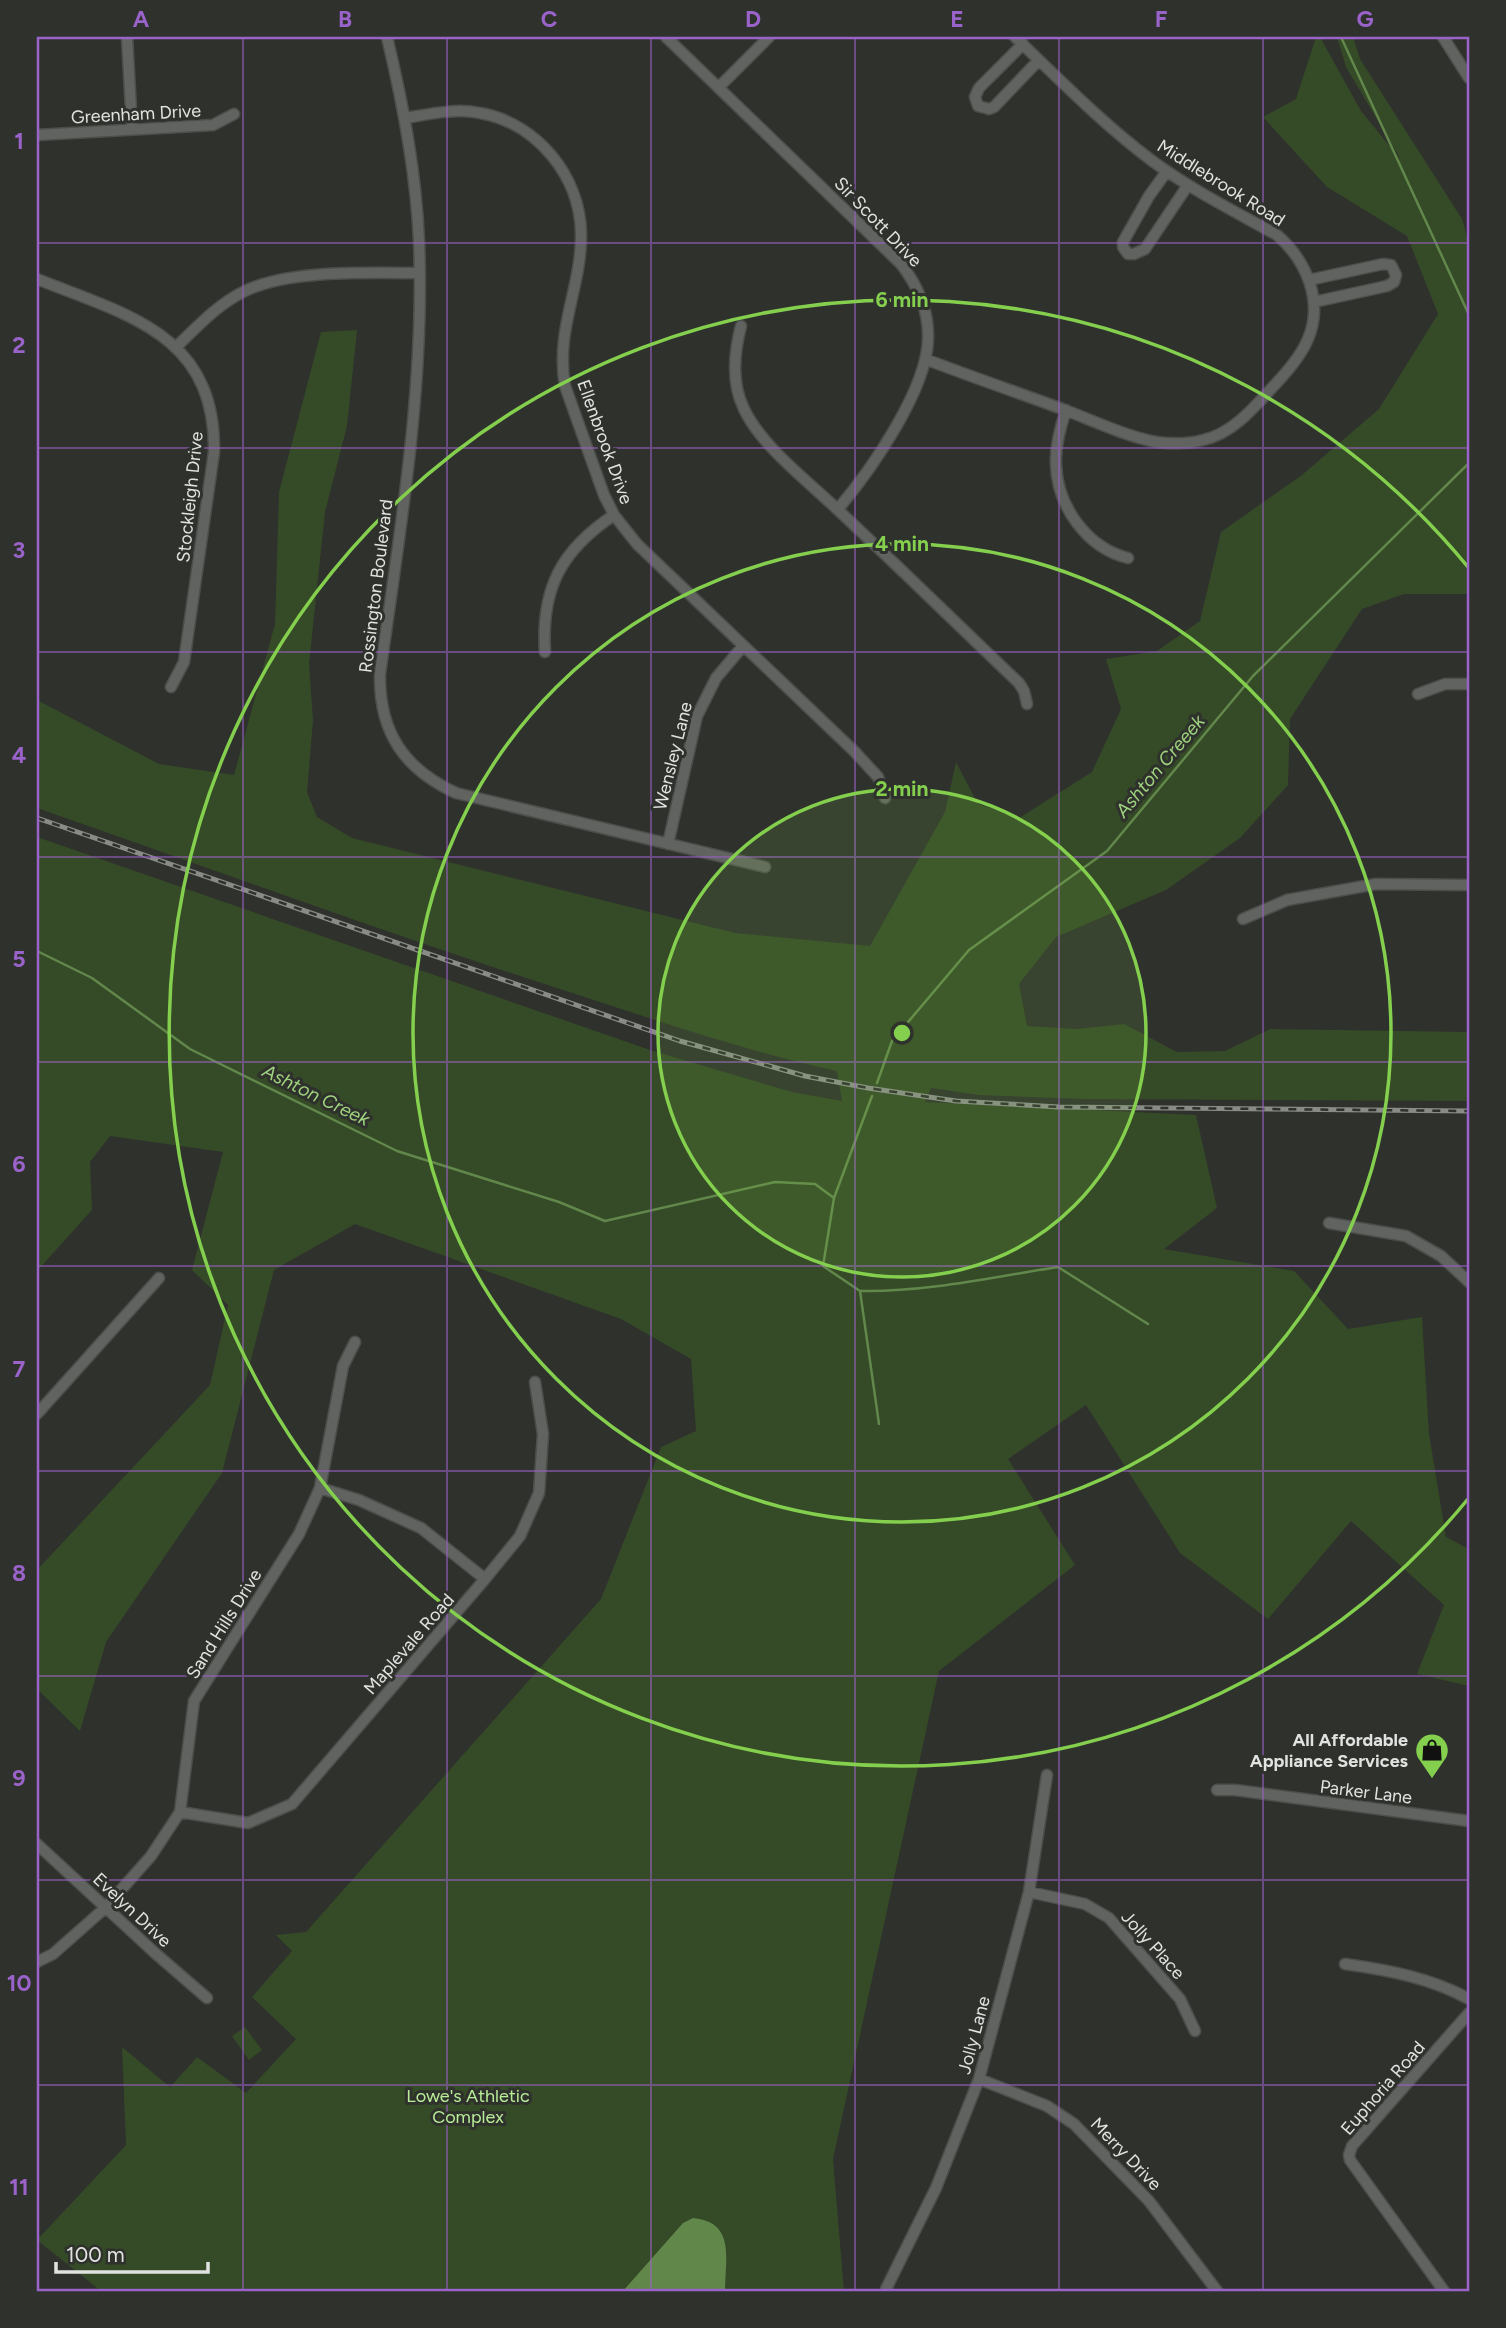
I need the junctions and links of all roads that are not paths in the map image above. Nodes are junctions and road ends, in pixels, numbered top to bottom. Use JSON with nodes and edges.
{"nodes":[{"id":1,"x":127,"y":37,"type":"edge"},
{"id":2,"x":387,"y":37,"type":"edge"},
{"id":3,"x":666,"y":37,"type":"edge"},
{"id":4,"x":769,"y":37,"type":"edge"},
{"id":5,"x":1443,"y":37,"type":"edge"},
{"id":6,"x":1019,"y":41,"type":"edge"},
{"id":7,"x":1039,"y":60,"type":"junction"},
{"id":8,"x":1467,"y":72,"type":"edge"},
{"id":9,"x":719,"y":87,"type":"junction"},
{"id":10,"x":234,"y":114,"type":"dead end"},
{"id":11,"x":406,"y":118,"type":"junction"},
{"id":12,"x":132,"y":128,"type":"junction"},
{"id":13,"x":37,"y":135,"type":"edge"},
{"id":14,"x":1167,"y":172,"type":"junction"},
{"id":15,"x":1188,"y":185,"type":"junction"},
{"id":16,"x":420,"y":273,"type":"junction"},
{"id":17,"x":37,"y":279,"type":"edge"},
{"id":18,"x":1309,"y":280,"type":"junction"},
{"id":19,"x":1314,"y":302,"type":"junction"},
{"id":20,"x":741,"y":326,"type":"dead end"},
{"id":21,"x":176,"y":347,"type":"junction"},
{"id":22,"x":926,"y":359,"type":"junction"},
{"id":23,"x":1066,"y":410,"type":"junction"},
{"id":24,"x":838,"y":509,"type":"junction"},
{"id":25,"x":614,"y":515,"type":"junction"},
{"id":26,"x":1128,"y":558,"type":"dead end"},
{"id":27,"x":743,"y":646,"type":"junction"},
{"id":28,"x":545,"y":652,"type":"dead end"},
{"id":29,"x":1469,"y":684,"type":"edge"},
{"id":30,"x":171,"y":687,"type":"dead end"},
{"id":31,"x":1419,"y":694,"type":"dead end"},
{"id":32,"x":1027,"y":704,"type":"dead end"},
{"id":33,"x":885,"y":798,"type":"dead end"},
{"id":34,"x":668,"y":844,"type":"junction"},
{"id":35,"x":765,"y":867,"type":"dead end"},
{"id":36,"x":1469,"y":885,"type":"edge"},
{"id":37,"x":1243,"y":919,"type":"dead end"},
{"id":38,"x":1329,"y":1223,"type":"dead end"},
{"id":39,"x":159,"y":1278,"type":"dead end"},
{"id":40,"x":1469,"y":1282,"type":"edge"},
{"id":41,"x":355,"y":1342,"type":"dead end"},
{"id":42,"x":535,"y":1382,"type":"dead end"},
{"id":43,"x":37,"y":1414,"type":"edge"},
{"id":44,"x":320,"y":1488,"type":"junction"},
{"id":45,"x":485,"y":1580,"type":"junction"},
{"id":46,"x":1047,"y":1775,"type":"dead end"},
{"id":47,"x":1217,"y":1790,"type":"dead end"},
{"id":48,"x":180,"y":1812,"type":"junction"},
{"id":49,"x":1469,"y":1821,"type":"edge"},
{"id":50,"x":37,"y":1844,"type":"edge"},
{"id":51,"x":1029,"y":1892,"type":"junction"},
{"id":52,"x":105,"y":1908,"type":"junction"},
{"id":53,"x":37,"y":1962,"type":"edge"},
{"id":54,"x":1345,"y":1964,"type":"dead end"},
{"id":55,"x":207,"y":1998,"type":"dead end"},
{"id":56,"x":1469,"y":1999,"type":"edge"},
{"id":57,"x":1469,"y":2013,"type":"edge"},
{"id":58,"x":1195,"y":2031,"type":"dead end"},
{"id":59,"x":979,"y":2079,"type":"junction"},
{"id":60,"x":886,"y":2289,"type":"dead end"},
{"id":61,"x":1217,"y":2291,"type":"edge"},
{"id":62,"x":1444,"y":2291,"type":"edge"}],
"edges":[{"from":1,"to":12,"type":"street"},
{"from":2,"to":11,"type":"street","name":"Rossington Boulevard"},
{"from":3,"to":9,"type":"street","name":"Sir Scott Drive"},
{"from":4,"to":9,"type":"street"},
{"from":5,"to":8,"type":"street"},
{"from":6,"to":7,"type":"street","name":"Middlebrook Road"},
{"from":6,"to":7,"type":"street"},
{"from":7,"to":14,"type":"street","name":"Middlebrook Road"},
{"from":9,"to":22,"type":"street","name":"Sir Scott Drive"},
{"from":10,"to":12,"type":"street","name":"Greenham Drive"},
{"from":11,"to":16,"type":"street","name":"Rossington Boulevard"},
{"from":11,"to":25,"type":"street","name":"Ellenbrook Drive"},
{"from":12,"to":13,"type":"street","name":"Greenham Drive"},
{"from":14,"to":15,"type":"street","name":"Middlebrook Road"},
{"from":14,"to":15,"type":"street"},
{"from":15,"to":18,"type":"street","name":"Middlebrook Road"},
{"from":16,"to":21,"type":"street"},
{"from":16,"to":34,"type":"street","name":"Rossington Boulevard"},
{"from":17,"to":21,"type":"street","name":"Stockleigh Drive"},
{"from":18,"to":19,"type":"street","name":"Middlebrook Road"},
{"from":18,"to":19,"type":"street"},
{"from":19,"to":23,"type":"street","name":"Middlebrook Road"},
{"from":20,"to":24,"type":"street"},
{"from":21,"to":30,"type":"street","name":"Stockleigh Drive"},
{"from":22,"to":23,"type":"street","name":"Middlebrook Road"},
{"from":22,"to":24,"type":"street","name":"Sir Scott Drive"},
{"from":23,"to":26,"type":"street"},
{"from":24,"to":32,"type":"street"},
{"from":25,"to":27,"type":"street","name":"Ellenbrook Drive"},
{"from":25,"to":28,"type":"street"},
{"from":27,"to":33,"type":"street","name":"Ellenbrook Drive"},
{"from":27,"to":34,"type":"street","name":"Wensley Lane"},
{"from":29,"to":31,"type":"street"},
{"from":34,"to":35,"type":"street","name":"Rossington Boulevard"},
{"from":36,"to":37,"type":"street"},
{"from":38,"to":40,"type":"street"},
{"from":39,"to":43,"type":"street"},
{"from":41,"to":44,"type":"street","name":"Sand Hills Drive"},
{"from":42,"to":45,"type":"street","name":"Maplevale Road"},
{"from":44,"to":45,"type":"street"},
{"from":44,"to":48,"type":"street","name":"Sand Hills Drive"},
{"from":45,"to":48,"type":"street","name":"Maplevale Road"},
{"from":46,"to":51,"type":"street","name":"Jolly Lane"},
{"from":47,"to":49,"type":"street","name":"Parker Lane"},
{"from":48,"to":52,"type":"street","name":"Sand Hills Drive"},
{"from":50,"to":52,"type":"street","name":"Evelyn Drive"},
{"from":51,"to":58,"type":"street","name":"Jolly Place"},
{"from":51,"to":59,"type":"street","name":"Jolly Lane"},
{"from":52,"to":53,"type":"street","name":"Sand Hills Drive"},
{"from":52,"to":55,"type":"street","name":"Evelyn Drive"},
{"from":54,"to":56,"type":"street"},
{"from":57,"to":62,"type":"street","name":"Euphoria Road"},
{"from":59,"to":60,"type":"street","name":"Jolly Lane"},
{"from":59,"to":61,"type":"street","name":"Merry Drive"}]}
